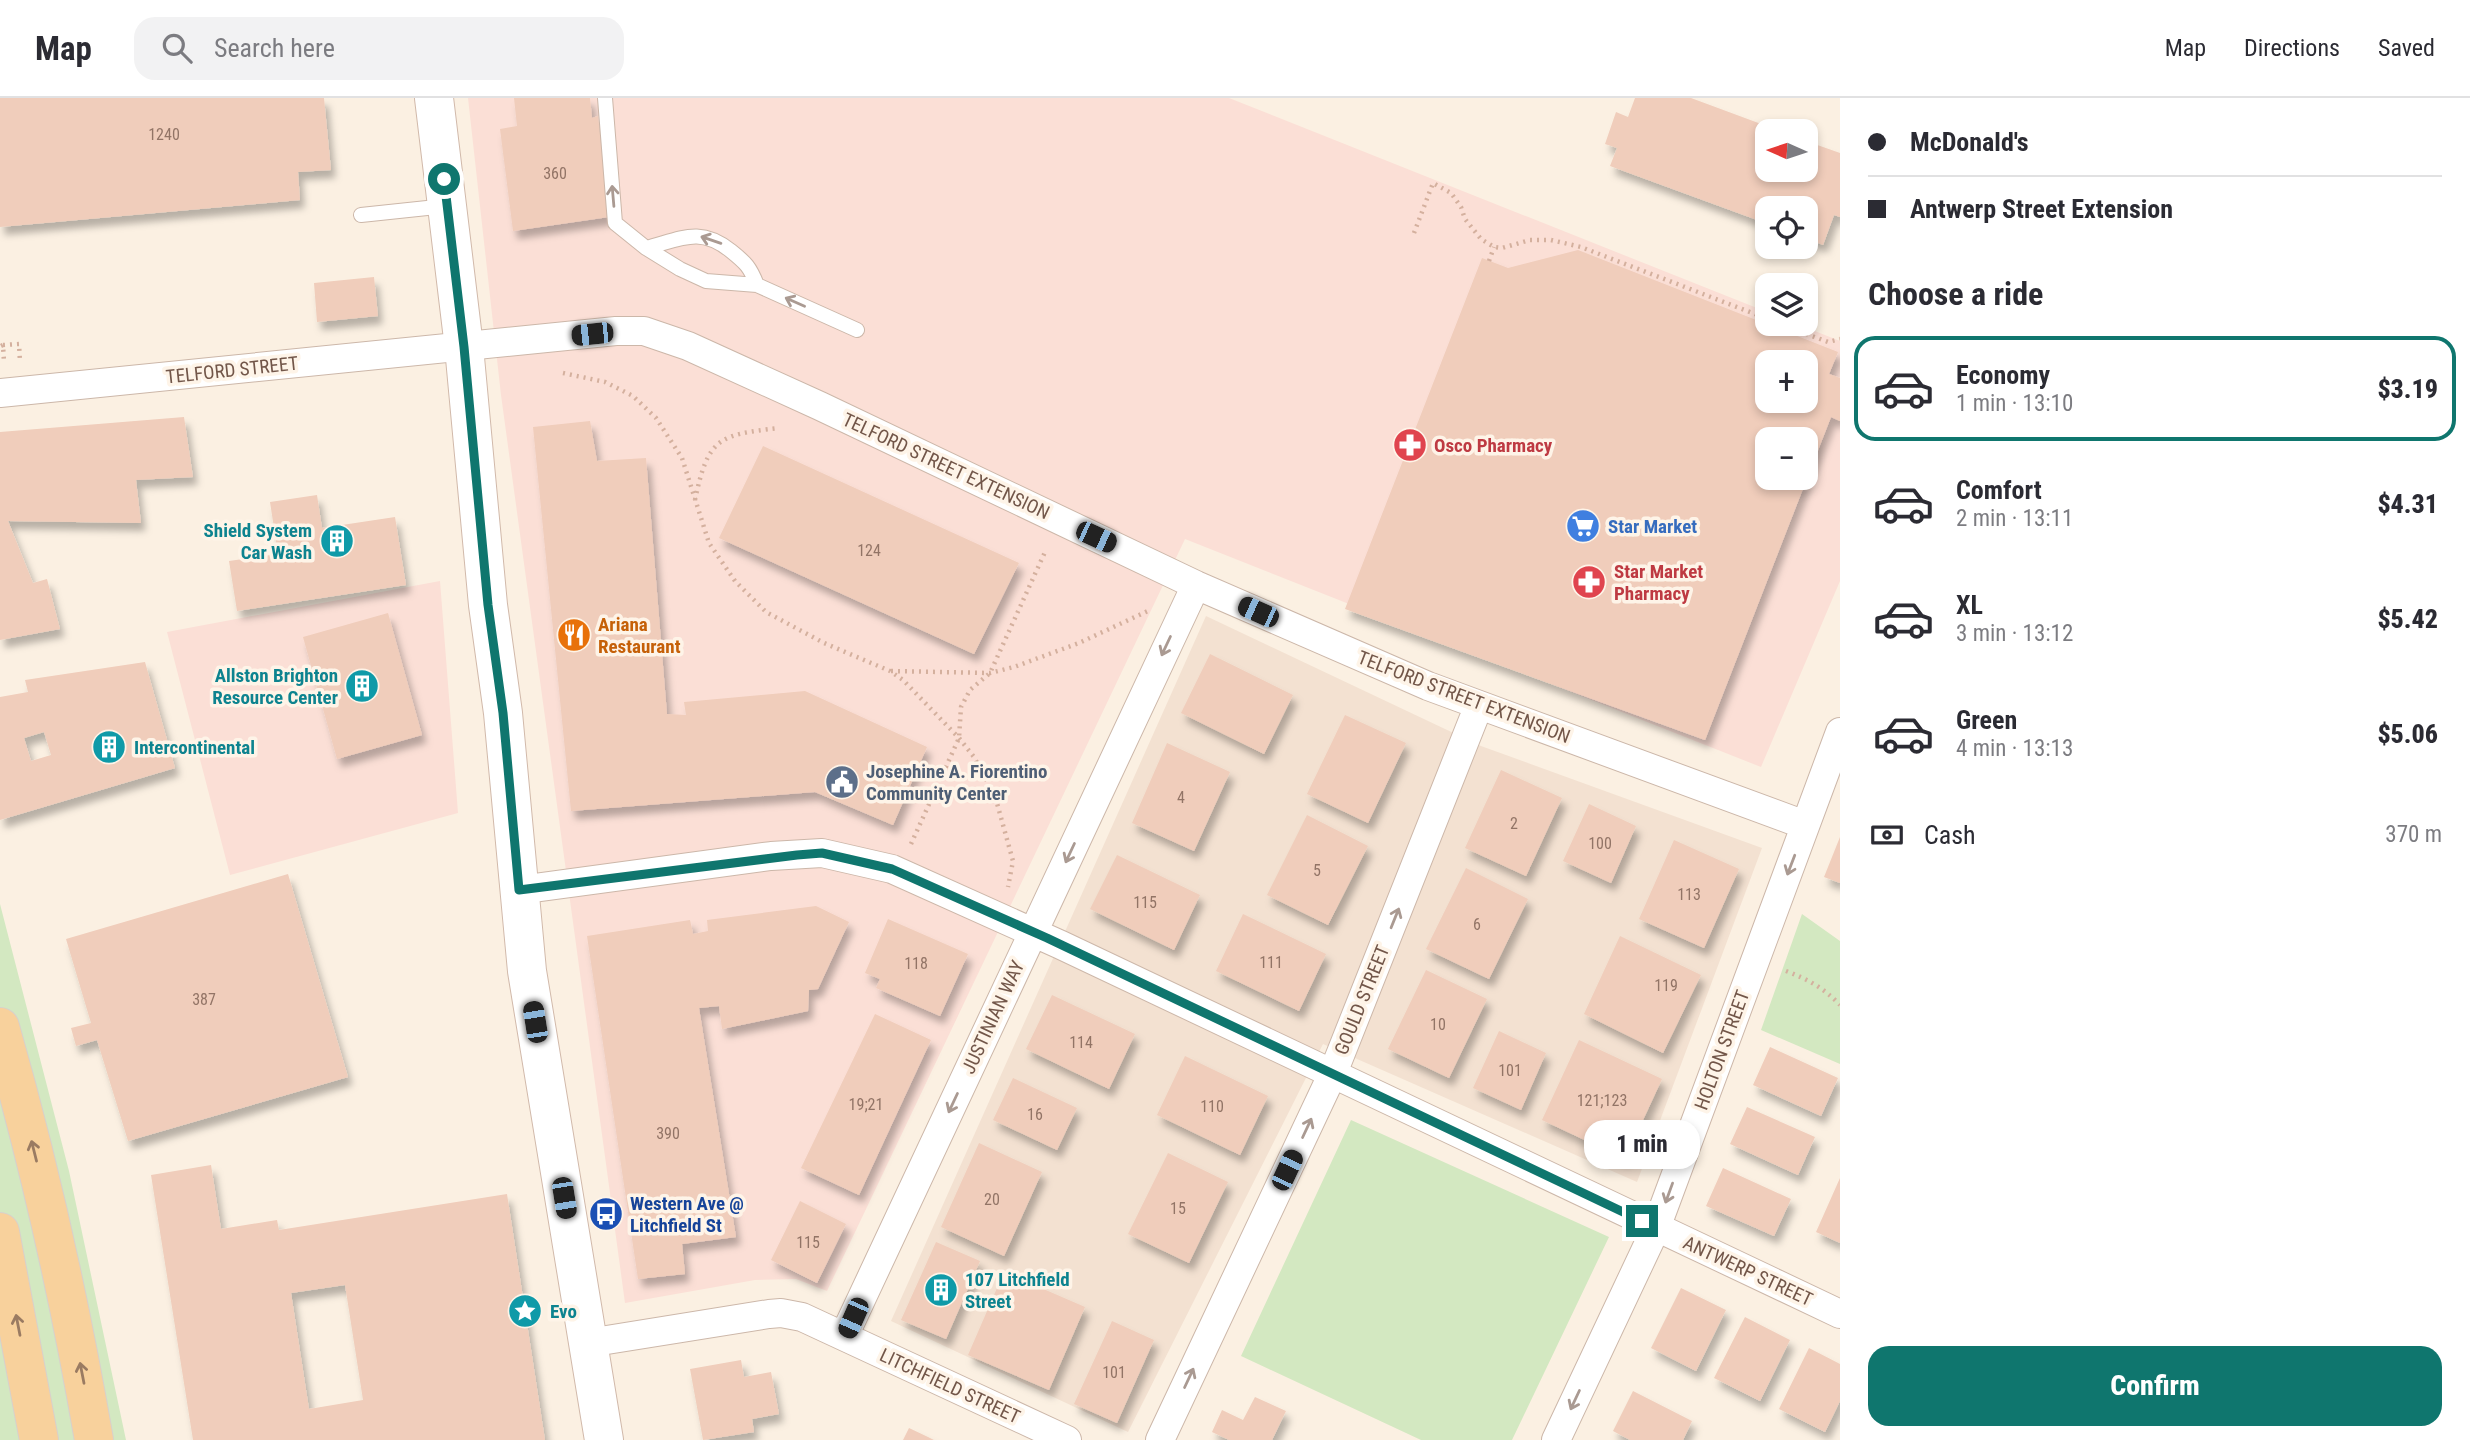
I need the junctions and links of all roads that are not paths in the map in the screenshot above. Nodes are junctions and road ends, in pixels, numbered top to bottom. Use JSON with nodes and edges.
{"nodes":[{"id":1,"x":434,"y":98,"type":"edge"},
{"id":2,"x":605,"y":98,"type":"edge"},
{"id":3,"x":447,"y":205,"type":"junction"},
{"id":4,"x":361,"y":215,"type":"dead end"},
{"id":5,"x":646,"y":248,"type":"junction"},
{"id":6,"x":757,"y":285,"type":"junction"},
{"id":7,"x":857,"y":330,"type":"dead end"},
{"id":8,"x":464,"y":347,"type":"junction"},
{"id":9,"x":0,"y":393,"type":"edge"},
{"id":10,"x":1196,"y":585,"type":"junction"},
{"id":11,"x":1479,"y":705,"type":"junction"},
{"id":12,"x":1840,"y":732,"type":"edge"},
{"id":13,"x":1805,"y":825,"type":"junction"},
{"id":14,"x":519,"y":890,"type":"junction"},
{"id":15,"x":1033,"y":932,"type":"junction"},
{"id":16,"x":0,"y":1027,"type":"edge"},
{"id":17,"x":1333,"y":1073,"type":"junction"},
{"id":18,"x":1656,"y":1228,"type":"junction"},
{"id":19,"x":0,"y":1233,"type":"edge"},
{"id":20,"x":1840,"y":1314,"type":"edge"},
{"id":21,"x":844,"y":1336,"type":"junction"},
{"id":22,"x":588,"y":1343,"type":"junction"},
{"id":23,"x":39,"y":1440,"type":"edge"},
{"id":24,"x":94,"y":1440,"type":"edge"},
{"id":25,"x":604,"y":1440,"type":"edge"},
{"id":26,"x":1066,"y":1440,"type":"edge"},
{"id":27,"x":1160,"y":1440,"type":"edge"},
{"id":28,"x":1556,"y":1440,"type":"edge"}],
"edges":[{"from":1,"to":3,"type":"main road"},
{"from":5,"to":2,"type":"lane","one_way":true},
{"from":3,"to":4,"type":"lane"},
{"from":3,"to":8,"type":"main road"},
{"from":5,"to":6,"type":"lane"},
{"from":6,"to":5,"type":"lane","one_way":true},
{"from":7,"to":6,"type":"lane","one_way":true},
{"from":8,"to":9,"type":"street","name":"TELFORD STREET"},
{"from":8,"to":10,"type":"street","name":"TELFORD STREET EXTENSION"},
{"from":8,"to":14,"type":"main road"},
{"from":10,"to":11,"type":"street","name":"TELFORD STREET EXTENSION"},
{"from":10,"to":15,"type":"street","name":"JUSTINIAN WAY","one_way":true},
{"from":11,"to":13,"type":"street","name":"TELFORD STREET EXTENSION"},
{"from":17,"to":11,"type":"street","name":"GOULD STREET","one_way":true},
{"from":12,"to":13,"type":"street","name":"HOLTON STREET"},
{"from":13,"to":18,"type":"street","name":"HOLTON STREET","one_way":true},
{"from":14,"to":15,"type":"street","name":"ANTWERP STREET"},
{"from":14,"to":22,"type":"main road"},
{"from":15,"to":17,"type":"street","name":"ANTWERP STREET"},
{"from":15,"to":21,"type":"street","name":"JUSTINIAN WAY","one_way":true},
{"from":24,"to":16,"type":"main road","one_way":true},
{"from":17,"to":18,"type":"street","name":"ANTWERP STREET"},
{"from":27,"to":17,"type":"street","name":"GOULD STREET","one_way":true},
{"from":18,"to":20,"type":"street","name":"ANTWERP STREET"},
{"from":18,"to":28,"type":"street","name":"HOLTON STREET","one_way":true},
{"from":23,"to":19,"type":"main road","one_way":true},
{"from":21,"to":22,"type":"street","name":"LITCHFIELD STREET"},
{"from":21,"to":26,"type":"street","name":"LITCHFIELD STREET"},
{"from":22,"to":25,"type":"main road"}]}
